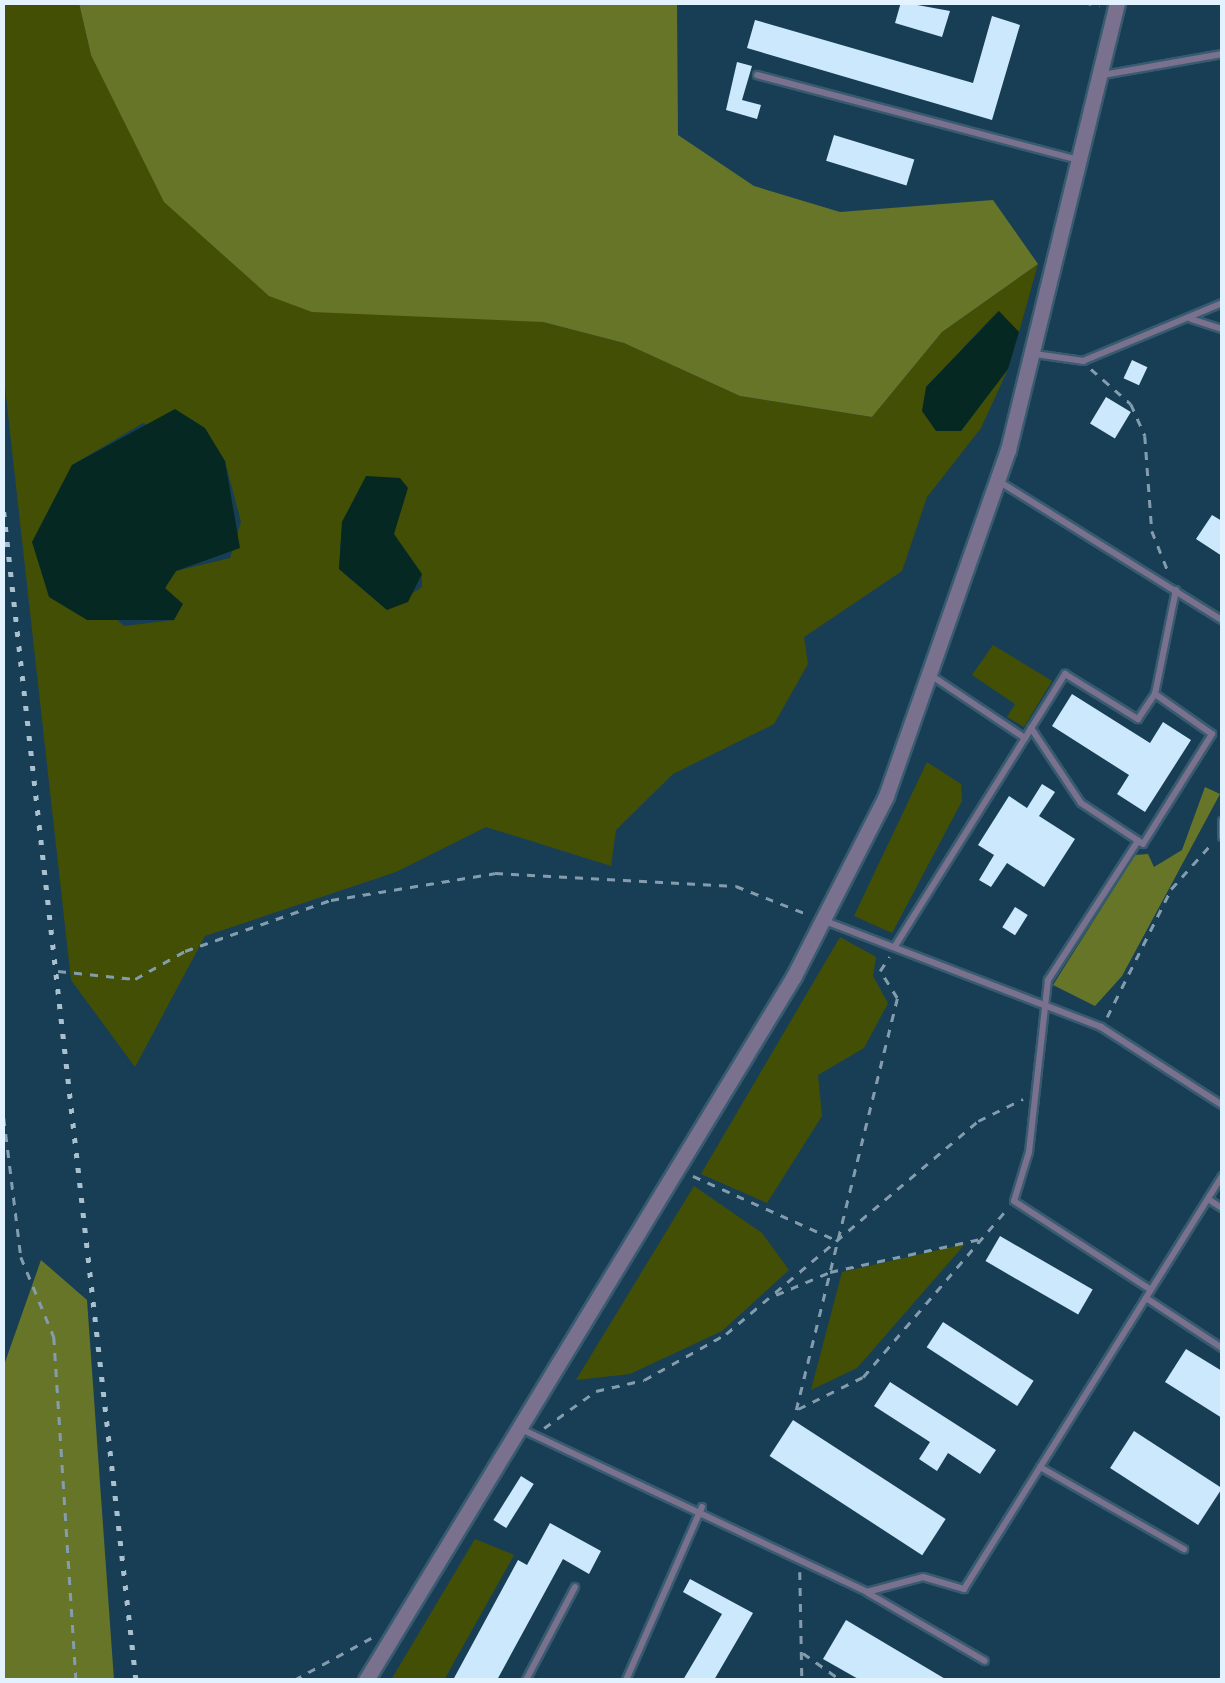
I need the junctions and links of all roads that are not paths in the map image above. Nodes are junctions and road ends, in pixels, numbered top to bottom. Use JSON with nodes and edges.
{"nodes":[{"id":1,"x":1117,"y":2,"type":"edge"},
{"id":2,"x":1222,"y":54,"type":"edge"},
{"id":3,"x":757,"y":75,"type":"dead end"},
{"id":4,"x":1103,"y":75,"type":"junction"},
{"id":5,"x":1082,"y":160,"type":"junction"},
{"id":6,"x":1222,"y":303,"type":"edge"},
{"id":7,"x":1190,"y":319,"type":"junction"},
{"id":8,"x":1222,"y":329,"type":"edge"},
{"id":9,"x":1034,"y":354,"type":"junction"},
{"id":10,"x":998,"y":481,"type":"junction"},
{"id":11,"x":1176,"y":590,"type":"junction"},
{"id":12,"x":1222,"y":620,"type":"edge"},
{"id":13,"x":932,"y":676,"type":"junction"},
{"id":14,"x":1155,"y":694,"type":"junction"},
{"id":15,"x":1032,"y":728,"type":"junction"},
{"id":16,"x":1024,"y":738,"type":"junction"},
{"id":17,"x":1222,"y":822,"type":"edge"},
{"id":18,"x":1222,"y":835,"type":"edge"},
{"id":19,"x":1138,"y":841,"type":"junction"},
{"id":20,"x":826,"y":920,"type":"junction"},
{"id":21,"x":895,"y":946,"type":"junction"},
{"id":22,"x":1043,"y":1006,"type":"junction"},
{"id":23,"x":1222,"y":1105,"type":"edge"},
{"id":24,"x":1222,"y":1176,"type":"edge"},
{"id":25,"x":1208,"y":1199,"type":"junction"},
{"id":26,"x":1222,"y":1208,"type":"edge"},
{"id":27,"x":1149,"y":1294,"type":"junction"},
{"id":28,"x":1222,"y":1348,"type":"edge"},
{"id":29,"x":526,"y":1431,"type":"junction"},
{"id":30,"x":1040,"y":1468,"type":"junction"},
{"id":31,"x":702,"y":1507,"type":"junction"},
{"id":32,"x":1184,"y":1549,"type":"dead end"},
{"id":33,"x":575,"y":1587,"type":"dead end"},
{"id":34,"x":868,"y":1592,"type":"junction"},
{"id":35,"x":986,"y":1662,"type":"dead end"},
{"id":36,"x":366,"y":1680,"type":"edge"},
{"id":37,"x":526,"y":1680,"type":"edge"},
{"id":38,"x":626,"y":1680,"type":"edge"}],
"edges":[{"from":1,"to":4,"type":"street"},
{"from":2,"to":4,"type":"lane"},
{"from":3,"to":5,"type":"lane"},
{"from":4,"to":5,"type":"street"},
{"from":5,"to":9,"type":"street"},
{"from":6,"to":7,"type":"lane"},
{"from":7,"to":8,"type":"lane"},
{"from":7,"to":9,"type":"lane"},
{"from":9,"to":10,"type":"street"},
{"from":10,"to":11,"type":"lane"},
{"from":10,"to":13,"type":"street"},
{"from":11,"to":12,"type":"lane"},
{"from":11,"to":14,"type":"lane"},
{"from":13,"to":16,"type":"lane"},
{"from":13,"to":20,"type":"street"},
{"from":14,"to":15,"type":"lane"},
{"from":14,"to":19,"type":"lane"},
{"from":15,"to":16,"type":"lane"},
{"from":15,"to":19,"type":"lane"},
{"from":16,"to":21,"type":"lane"},
{"from":17,"to":18,"type":"lane"},
{"from":19,"to":22,"type":"lane"},
{"from":20,"to":21,"type":"lane"},
{"from":20,"to":29,"type":"street"},
{"from":21,"to":22,"type":"lane"},
{"from":22,"to":23,"type":"lane"},
{"from":22,"to":27,"type":"lane"},
{"from":24,"to":25,"type":"lane"},
{"from":25,"to":26,"type":"lane"},
{"from":25,"to":27,"type":"lane"},
{"from":27,"to":28,"type":"lane"},
{"from":27,"to":30,"type":"lane"},
{"from":29,"to":31,"type":"lane"},
{"from":29,"to":36,"type":"street"},
{"from":30,"to":32,"type":"lane"},
{"from":30,"to":34,"type":"lane"},
{"from":31,"to":34,"type":"lane"},
{"from":31,"to":38,"type":"lane"},
{"from":33,"to":37,"type":"lane"},
{"from":34,"to":35,"type":"lane"}]}
